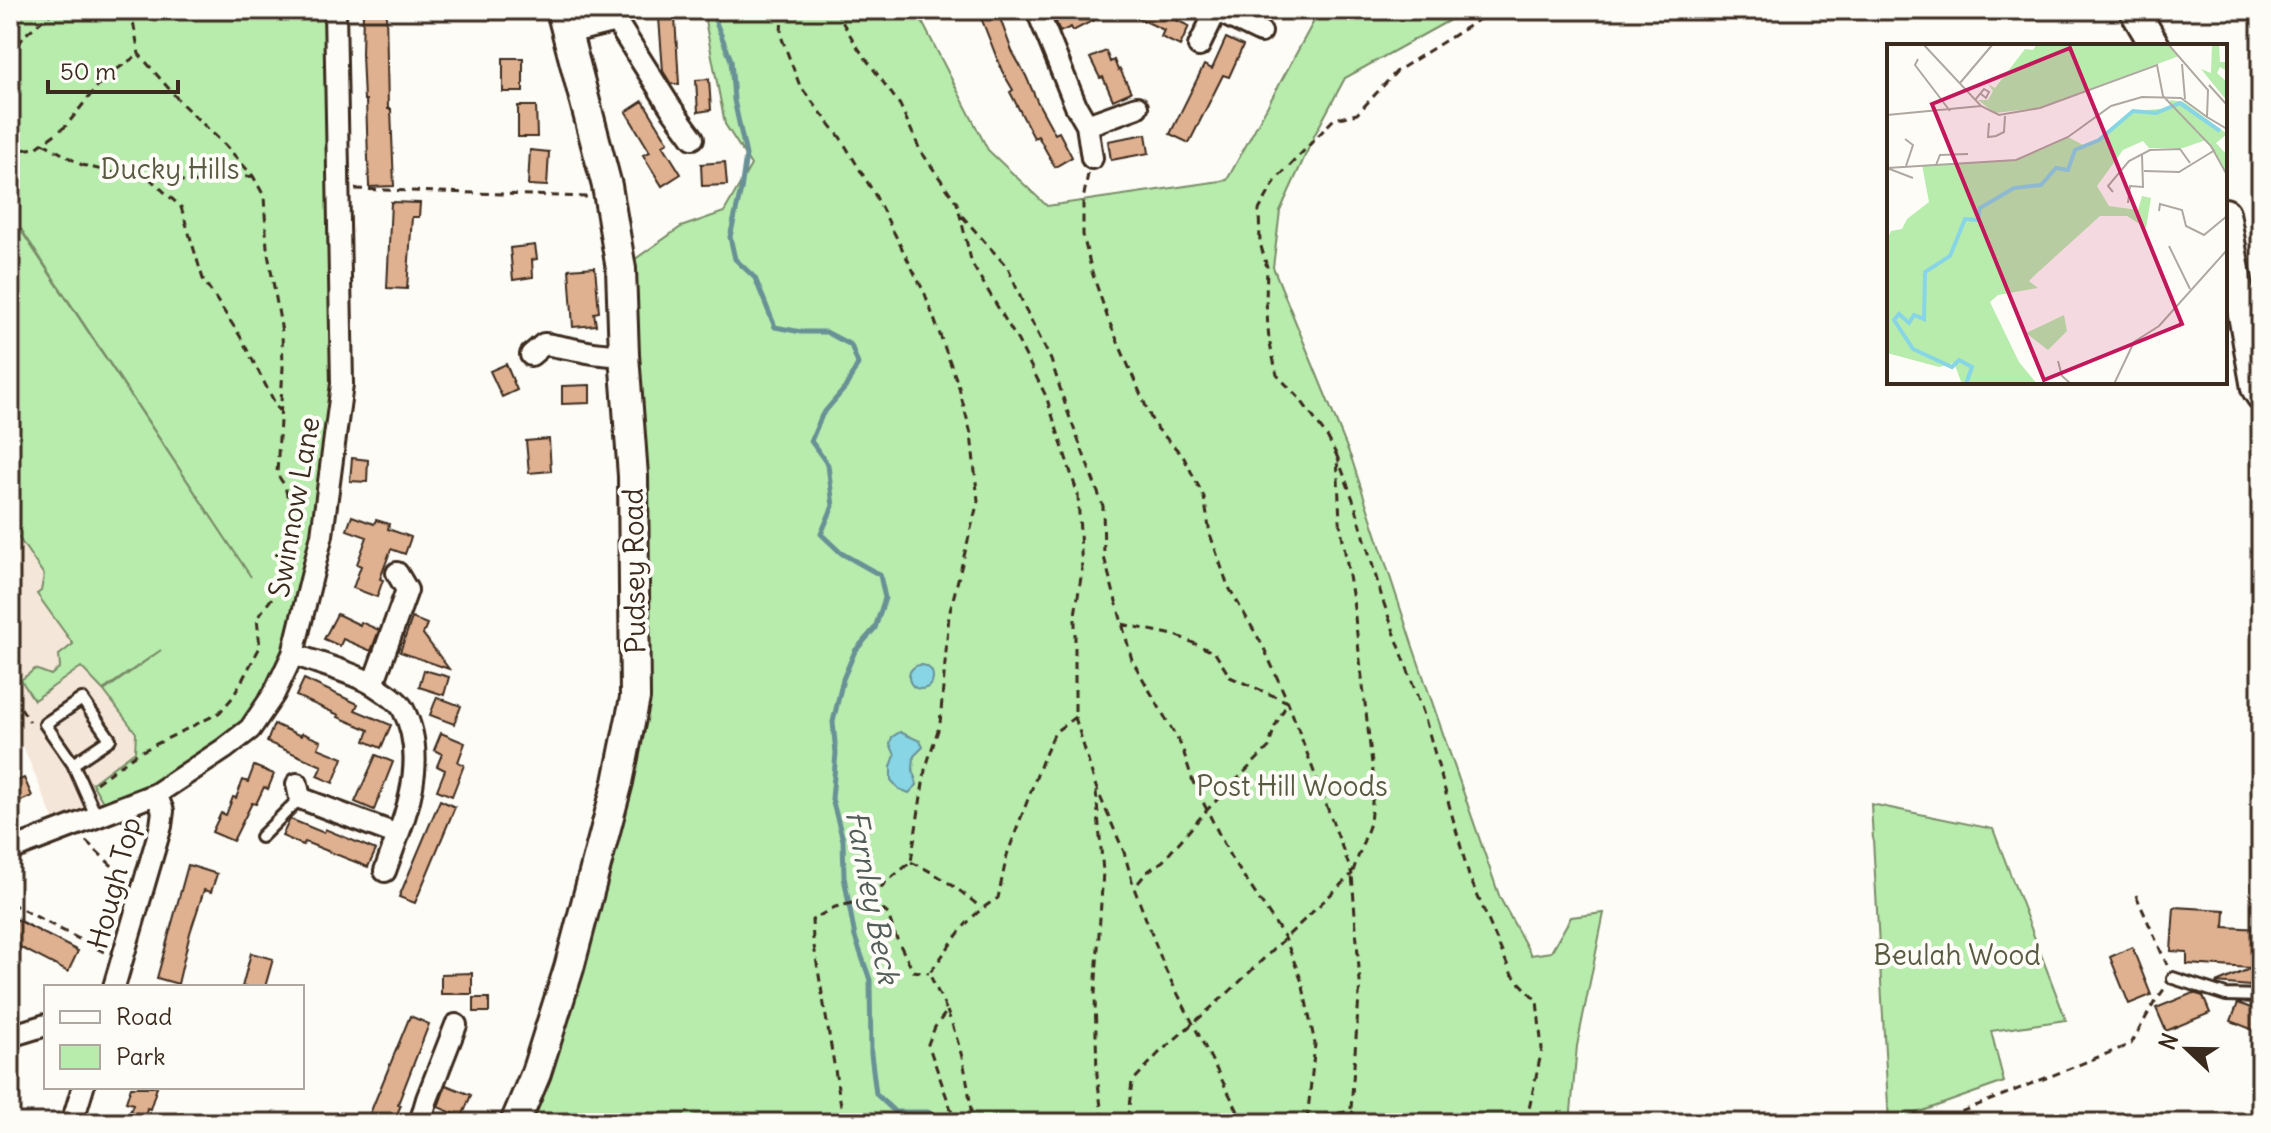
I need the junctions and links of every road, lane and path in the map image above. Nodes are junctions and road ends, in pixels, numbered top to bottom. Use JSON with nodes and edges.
{"nodes":[{"id":1,"x":55,"y":10,"type":"edge"},
{"id":2,"x":131,"y":10,"type":"edge"},
{"id":3,"x":335,"y":10,"type":"edge"},
{"id":4,"x":782,"y":10,"type":"edge"},
{"id":5,"x":835,"y":10,"type":"edge"},
{"id":6,"x":1037,"y":10,"type":"edge"},
{"id":7,"x":1215,"y":10,"type":"edge"},
{"id":8,"x":1494,"y":10,"type":"edge"},
{"id":9,"x":2134,"y":10,"type":"edge"},
{"id":10,"x":618,"y":15,"type":"edge"},
{"id":11,"x":564,"y":21,"type":"edge"},
{"id":12,"x":1261,"y":32,"type":"dead end"},
{"id":13,"x":2154,"y":44,"type":"edge"},
{"id":14,"x":1199,"y":46,"type":"dead end"},
{"id":15,"x":139,"y":54,"type":"junction"},
{"id":16,"x":10,"y":56,"type":"edge"},
{"id":17,"x":1137,"y":107,"type":"dead end"},
{"id":18,"x":1087,"y":125,"type":"junction"},
{"id":19,"x":693,"y":138,"type":"dead end"},
{"id":20,"x":43,"y":143,"type":"junction"},
{"id":21,"x":10,"y":151,"type":"edge"},
{"id":22,"x":1092,"y":158,"type":"joint"},
{"id":23,"x":253,"y":176,"type":"junction"},
{"id":24,"x":149,"y":178,"type":"junction"},
{"id":25,"x":340,"y":188,"type":"junction"},
{"id":26,"x":609,"y":198,"type":"junction"},
{"id":27,"x":959,"y":213,"type":"junction"},
{"id":28,"x":2227,"y":224,"type":"edge"},
{"id":29,"x":531,"y":355,"type":"dead end"},
{"id":30,"x":624,"y":355,"type":"junction"},
{"id":31,"x":2261,"y":396,"type":"edge"},
{"id":32,"x":281,"y":414,"type":"junction"},
{"id":33,"x":1337,"y":456,"type":"junction"},
{"id":34,"x":397,"y":573,"type":"dead end"},
{"id":35,"x":1122,"y":624,"type":"junction"},
{"id":36,"x":293,"y":654,"type":"junction"},
{"id":37,"x":373,"y":684,"type":"junction"},
{"id":38,"x":1288,"y":702,"type":"junction"},
{"id":39,"x":1075,"y":717,"type":"junction"},
{"id":40,"x":73,"y":764,"type":"junction"},
{"id":41,"x":1096,"y":787,"type":"junction"},
{"id":42,"x":86,"y":790,"type":"junction"},
{"id":43,"x":298,"y":791,"type":"joint"},
{"id":44,"x":156,"y":794,"type":"junction"},
{"id":45,"x":1206,"y":811,"type":"junction"},
{"id":46,"x":97,"y":818,"type":"junction"},
{"id":47,"x":67,"y":830,"type":"junction"},
{"id":48,"x":398,"y":835,"type":"junction"},
{"id":49,"x":261,"y":837,"type":"dead end"},
{"id":50,"x":10,"y":850,"type":"edge"},
{"id":51,"x":911,"y":862,"type":"junction"},
{"id":52,"x":385,"y":871,"type":"dead end"},
{"id":53,"x":1352,"y":874,"type":"junction"},
{"id":54,"x":1134,"y":888,"type":"junction"},
{"id":55,"x":141,"y":894,"type":"junction"},
{"id":56,"x":2136,"y":895,"type":"dead end"},
{"id":57,"x":870,"y":899,"type":"junction"},
{"id":58,"x":10,"y":903,"type":"edge"},
{"id":59,"x":981,"y":908,"type":"junction"},
{"id":60,"x":1285,"y":938,"type":"junction"},
{"id":61,"x":122,"y":961,"type":"junction"},
{"id":62,"x":929,"y":973,"type":"junction"},
{"id":63,"x":2173,"y":978,"type":"junction"},
{"id":64,"x":115,"y":985,"type":"edge"},
{"id":65,"x":2261,"y":996,"type":"edge"},
{"id":66,"x":947,"y":1011,"type":"junction"},
{"id":67,"x":1193,"y":1024,"type":"junction"},
{"id":68,"x":456,"y":1025,"type":"dead end"},
{"id":69,"x":44,"y":1026,"type":"edge"},
{"id":70,"x":10,"y":1036,"type":"edge"},
{"id":71,"x":82,"y":1089,"type":"edge"},
{"id":72,"x":1351,"y":1111,"type":"junction"},
{"id":73,"x":1307,"y":1122,"type":"edge"},
{"id":74,"x":72,"y":1123,"type":"edge"},
{"id":75,"x":420,"y":1123,"type":"edge"},
{"id":76,"x":515,"y":1123,"type":"edge"},
{"id":77,"x":844,"y":1123,"type":"edge"},
{"id":78,"x":959,"y":1123,"type":"edge"},
{"id":79,"x":972,"y":1123,"type":"edge"},
{"id":80,"x":1103,"y":1123,"type":"edge"},
{"id":81,"x":1127,"y":1123,"type":"edge"},
{"id":82,"x":1244,"y":1123,"type":"edge"},
{"id":83,"x":1299,"y":1123,"type":"edge"},
{"id":84,"x":1350,"y":1123,"type":"edge"},
{"id":85,"x":1363,"y":1123,"type":"edge"},
{"id":86,"x":1526,"y":1123,"type":"edge"},
{"id":87,"x":1936,"y":1123,"type":"edge"}],
"edges":[{"from":1,"to":16,"type":"path"},
{"from":2,"to":15,"type":"path"},
{"from":3,"to":25,"type":"street","name":"Swinnow Lane"},
{"from":4,"to":51,"type":"path"},
{"from":5,"to":27,"type":"path"},
{"from":6,"to":18,"type":"street"},
{"from":7,"to":12,"type":"street"},
{"from":7,"to":14,"type":"street"},
{"from":8,"to":33,"type":"path"},
{"from":9,"to":13,"type":"main road"},
{"from":10,"to":11,"type":"street"},
{"from":10,"to":19,"type":"street"},
{"from":11,"to":26,"type":"main road","name":"Pudsey Road"},
{"from":15,"to":20,"type":"path"},
{"from":15,"to":23,"type":"path"},
{"from":17,"to":18,"type":"street"},
{"from":18,"to":22,"type":"street"},
{"from":20,"to":21,"type":"path"},
{"from":20,"to":24,"type":"path"},
{"from":22,"to":38,"type":"path"},
{"from":23,"to":24,"type":"path"},
{"from":23,"to":32,"type":"path"},
{"from":24,"to":32,"type":"path"},
{"from":25,"to":26,"type":"path"},
{"from":25,"to":36,"type":"street","name":"Swinnow Lane"},
{"from":26,"to":30,"type":"main road","name":"Pudsey Road"},
{"from":27,"to":35,"type":"path"},
{"from":27,"to":39,"type":"path"},
{"from":28,"to":31,"type":"main road"},
{"from":29,"to":30,"type":"street"},
{"from":30,"to":76,"type":"main road","name":"Pudsey Road"},
{"from":32,"to":42,"type":"path"},
{"from":33,"to":53,"type":"path"},
{"from":33,"to":86,"type":"path"},
{"from":34,"to":37,"type":"street"},
{"from":35,"to":38,"type":"path"},
{"from":35,"to":45,"type":"path"},
{"from":36,"to":37,"type":"street"},
{"from":36,"to":44,"type":"street","name":"Swinnow Lane"},
{"from":37,"to":48,"type":"street"},
{"from":38,"to":45,"type":"path"},
{"from":38,"to":53,"type":"path"},
{"from":39,"to":41,"type":"path"},
{"from":39,"to":59,"type":"path"},
{"from":40,"to":40,"type":"lane"},
{"from":40,"to":42,"type":"lane"},
{"from":41,"to":54,"type":"path"},
{"from":41,"to":80,"type":"path"},
{"from":42,"to":46,"type":"lane"},
{"from":43,"to":48,"type":"street"},
{"from":43,"to":49,"type":"lane"},
{"from":44,"to":46,"type":"street","name":"Swinnow Lane"},
{"from":44,"to":55,"type":"street","name":"Hough Top"},
{"from":45,"to":54,"type":"path"},
{"from":45,"to":60,"type":"path"},
{"from":46,"to":47,"type":"street","name":"Swinnow Lane"},
{"from":47,"to":50,"type":"street","name":"Swinnow Lane"},
{"from":47,"to":55,"type":"path"},
{"from":48,"to":52,"type":"street"},
{"from":51,"to":57,"type":"path"},
{"from":51,"to":59,"type":"path"},
{"from":53,"to":60,"type":"path"},
{"from":53,"to":72,"type":"path"},
{"from":54,"to":67,"type":"path"},
{"from":55,"to":61,"type":"street","name":"Hough Top"},
{"from":56,"to":63,"type":"path"},
{"from":57,"to":62,"type":"path"},
{"from":57,"to":77,"type":"path"},
{"from":58,"to":61,"type":"path"},
{"from":59,"to":62,"type":"path"},
{"from":60,"to":67,"type":"path"},
{"from":60,"to":73,"type":"path"},
{"from":61,"to":64,"type":"street","name":"Hough Top"},
{"from":62,"to":66,"type":"path"},
{"from":63,"to":65,"type":"lane"},
{"from":63,"to":87,"type":"path"},
{"from":66,"to":78,"type":"path"},
{"from":66,"to":79,"type":"path"},
{"from":67,"to":81,"type":"path"},
{"from":67,"to":82,"type":"path"},
{"from":68,"to":75,"type":"street"},
{"from":69,"to":70,"type":"street"},
{"from":71,"to":74,"type":"street"},
{"from":72,"to":73,"type":"path"},
{"from":72,"to":84,"type":"path"},
{"from":72,"to":85,"type":"path"},
{"from":73,"to":83,"type":"path"}]}
